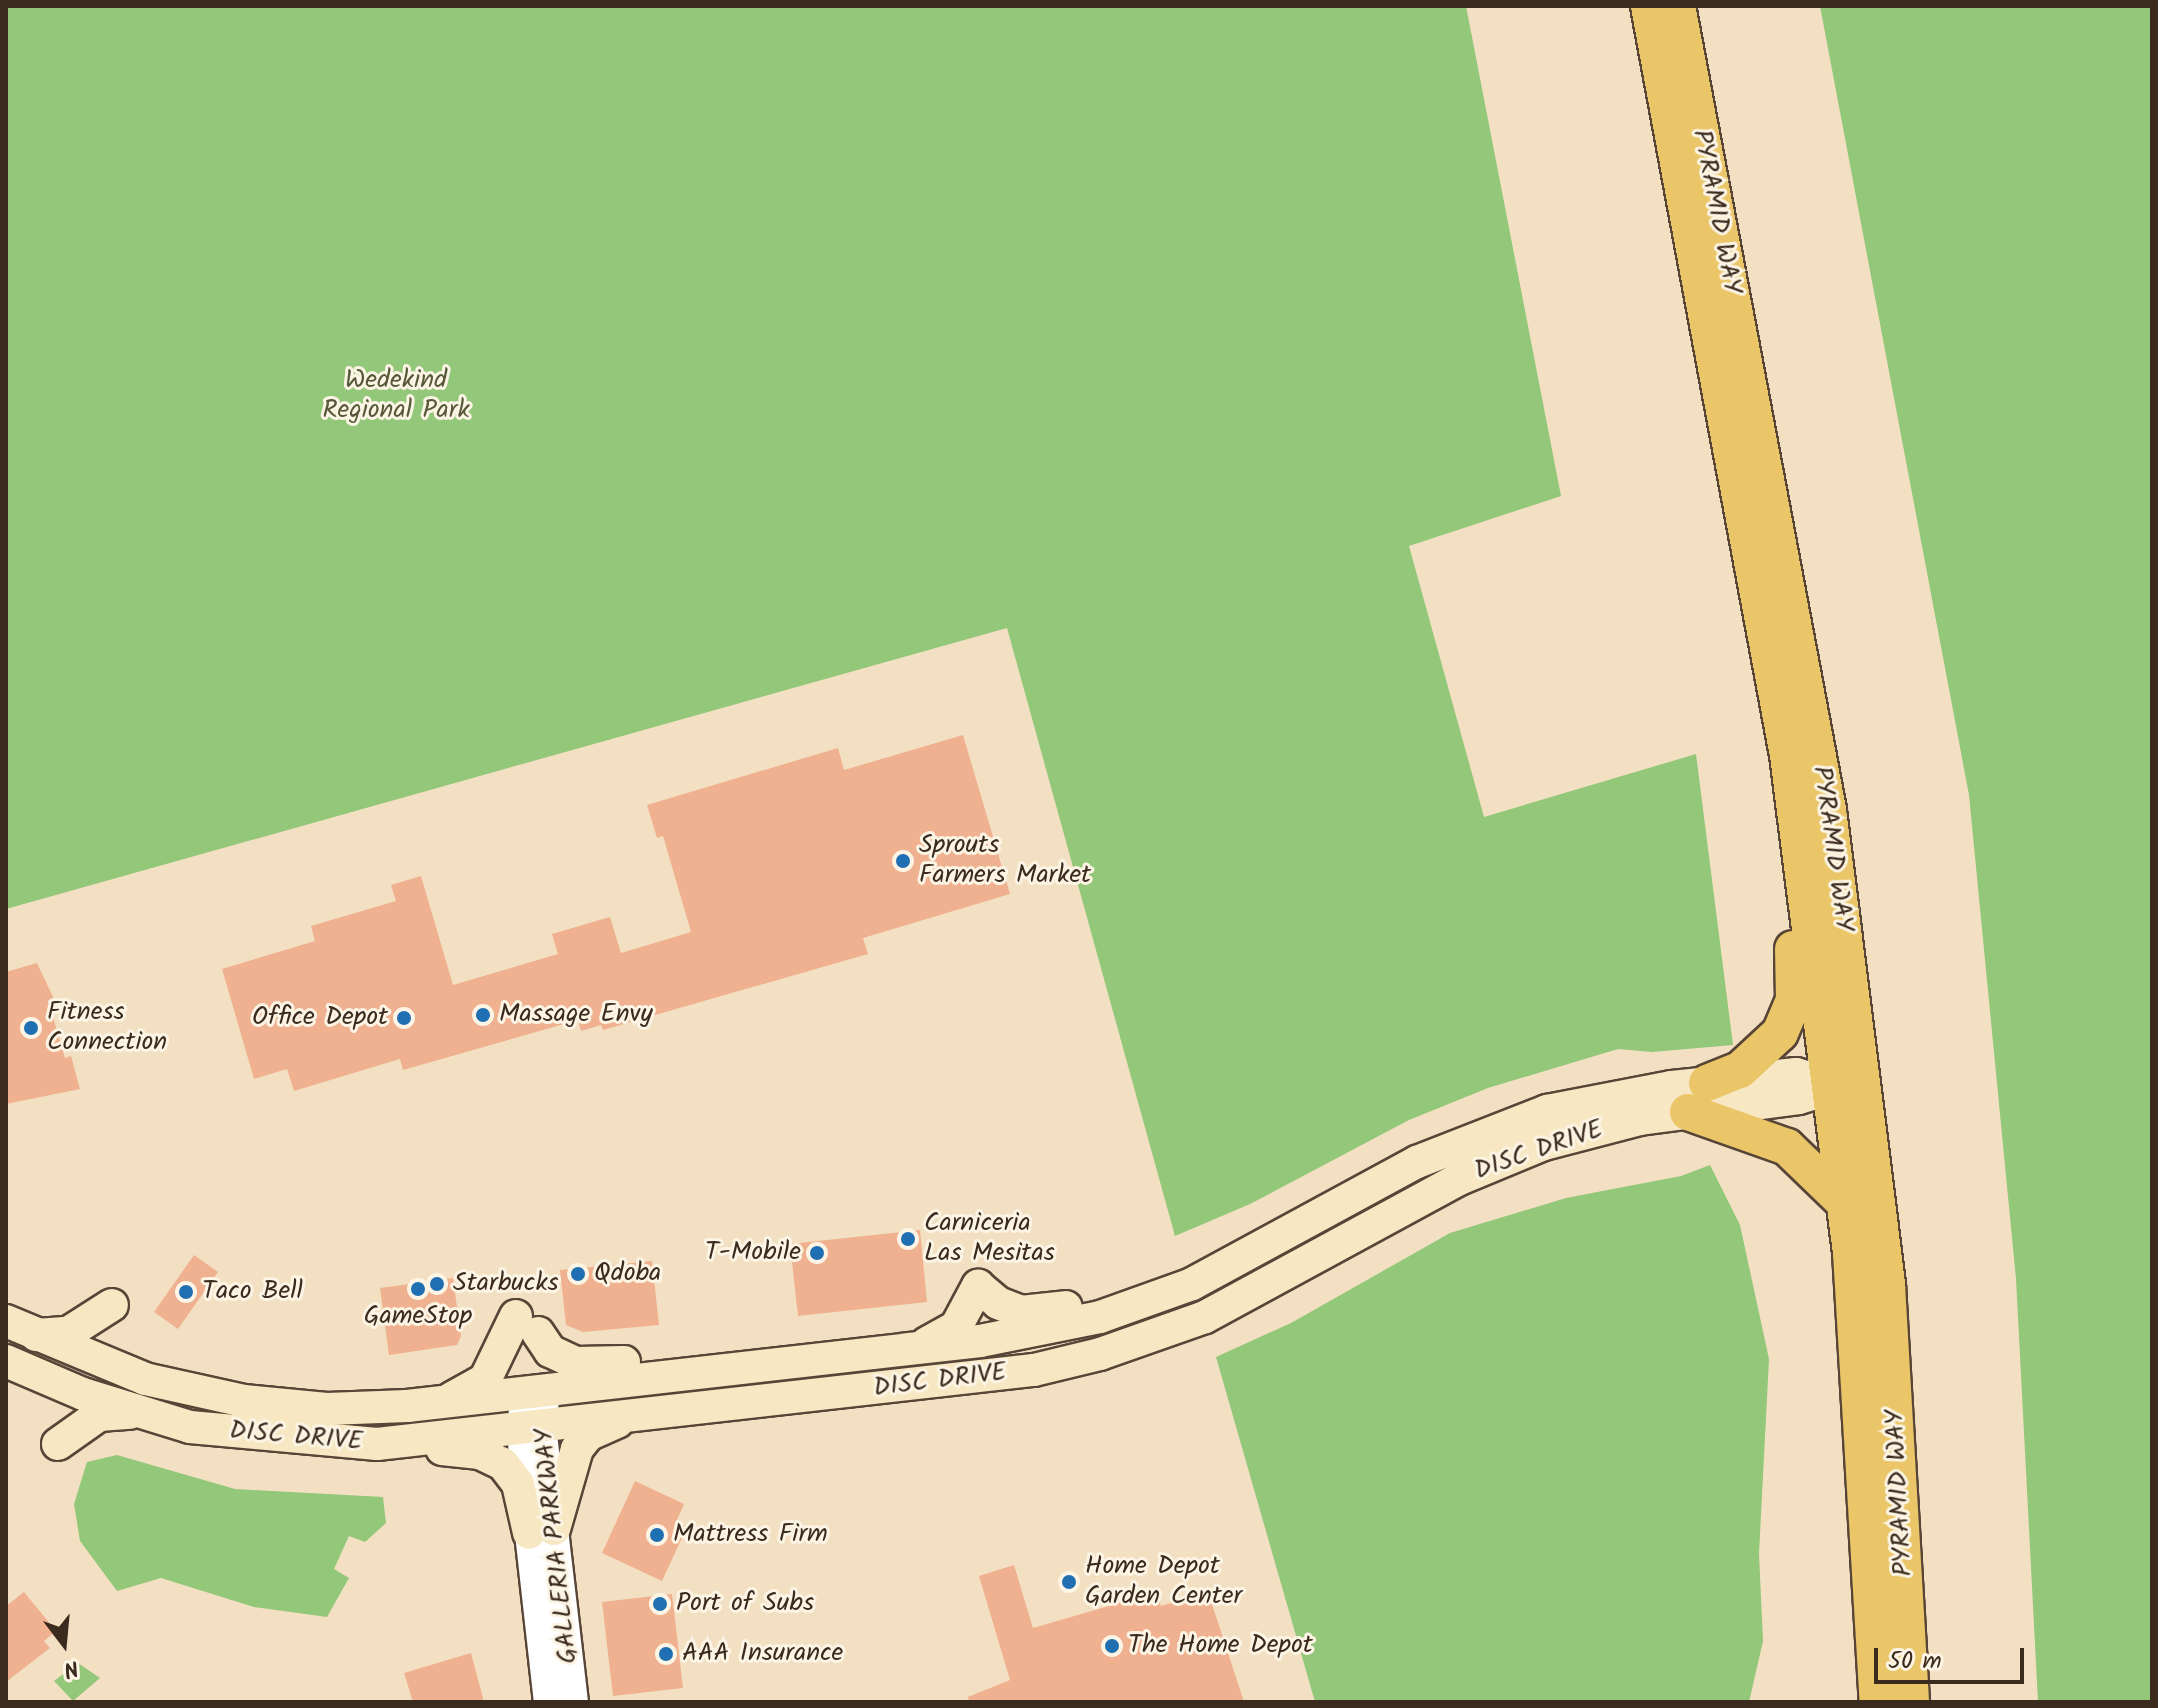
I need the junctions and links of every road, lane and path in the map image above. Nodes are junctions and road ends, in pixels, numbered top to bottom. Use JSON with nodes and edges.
{"nodes":[{"id":1,"x":1649,"y":6,"type":"edge"},
{"id":2,"x":1677,"y":6,"type":"edge"},
{"id":3,"x":1788,"y":755,"type":"junction"},
{"id":4,"x":1848,"y":1083,"type":"junction"},
{"id":5,"x":1697,"y":1098,"type":"junction"},
{"id":6,"x":1414,"y":1164,"type":"junction"},
{"id":7,"x":1846,"y":1204,"type":"junction"},
{"id":8,"x":1235,"y":1263,"type":"junction"},
{"id":9,"x":112,"y":1305,"type":"dead end"},
{"id":10,"x":1217,"y":1311,"type":"junction"},
{"id":11,"x":15,"y":1332,"type":"edge"},
{"id":12,"x":980,"y":1341,"type":"junction"},
{"id":13,"x":904,"y":1349,"type":"junction"},
{"id":14,"x":6,"y":1361,"type":"edge"},
{"id":15,"x":751,"y":1367,"type":"junction"},
{"id":16,"x":534,"y":1392,"type":"junction"},
{"id":17,"x":83,"y":1394,"type":"junction"},
{"id":18,"x":781,"y":1399,"type":"junction"},
{"id":19,"x":427,"y":1404,"type":"junction"},
{"id":20,"x":277,"y":1405,"type":"junction"},
{"id":21,"x":147,"y":1415,"type":"junction"},
{"id":22,"x":635,"y":1416,"type":"junction"},
{"id":23,"x":531,"y":1428,"type":"junction"},
{"id":24,"x":58,"y":1444,"type":"dead end"},
{"id":25,"x":379,"y":1444,"type":"junction"},
{"id":26,"x":542,"y":1531,"type":"junction"},
{"id":27,"x":548,"y":1702,"type":"edge"},
{"id":28,"x":574,"y":1702,"type":"edge"},
{"id":29,"x":1878,"y":1702,"type":"edge"},
{"id":30,"x":1911,"y":1702,"type":"edge"}],
"edges":[{"from":1,"to":3,"type":"main road","name":"PYRAMID WAY"},
{"from":2,"to":4,"type":"main road","name":"PYRAMID WAY"},
{"from":3,"to":4,"type":"main road","name":"PYRAMID WAY"},
{"from":3,"to":5,"type":"main road"},
{"from":4,"to":5,"type":"main road","name":"DISC DRIVE"},
{"from":4,"to":7,"type":"main road","name":"PYRAMID WAY"},
{"from":4,"to":30,"type":"main road","name":"PYRAMID WAY"},
{"from":5,"to":6,"type":"main road","name":"DISC DRIVE"},
{"from":5,"to":7,"type":"main road"},
{"from":5,"to":10,"type":"main road","name":"DISC DRIVE"},
{"from":6,"to":8,"type":"main road","name":"DISC DRIVE"},
{"from":6,"to":10,"type":"main road"},
{"from":7,"to":29,"type":"main road","name":"PYRAMID WAY"},
{"from":8,"to":12,"type":"main road","name":"DISC DRIVE"},
{"from":8,"to":13,"type":"main road"},
{"from":9,"to":11,"type":"main road"},
{"from":10,"to":18,"type":"main road","name":"DISC DRIVE"},
{"from":11,"to":20,"type":"main road","name":"DISC DRIVE"},
{"from":12,"to":13,"type":"main road","name":"DISC DRIVE"},
{"from":12,"to":18,"type":"main road"},
{"from":13,"to":15,"type":"main road","name":"DISC DRIVE"},
{"from":14,"to":17,"type":"main road","name":"DISC DRIVE"},
{"from":15,"to":16,"type":"main road","name":"DISC DRIVE"},
{"from":15,"to":19,"type":"main road"},
{"from":16,"to":19,"type":"main road","name":"DISC DRIVE"},
{"from":16,"to":23,"type":"street","name":"GALLERIA PARKWAY"},
{"from":17,"to":20,"type":"main road"},
{"from":17,"to":21,"type":"main road","name":"DISC DRIVE"},
{"from":18,"to":22,"type":"main road","name":"DISC DRIVE"},
{"from":19,"to":20,"type":"main road","name":"DISC DRIVE"},
{"from":21,"to":24,"type":"main road"},
{"from":21,"to":25,"type":"main road","name":"DISC DRIVE"},
{"from":22,"to":23,"type":"main road","name":"DISC DRIVE"},
{"from":22,"to":26,"type":"main road"},
{"from":23,"to":25,"type":"main road","name":"DISC DRIVE"},
{"from":23,"to":26,"type":"street","name":"GALLERIA PARKWAY"},
{"from":25,"to":26,"type":"main road"},
{"from":26,"to":27,"type":"street","name":"GALLERIA PARKWAY"},
{"from":26,"to":28,"type":"street","name":"GALLERIA PARKWAY"}]}
